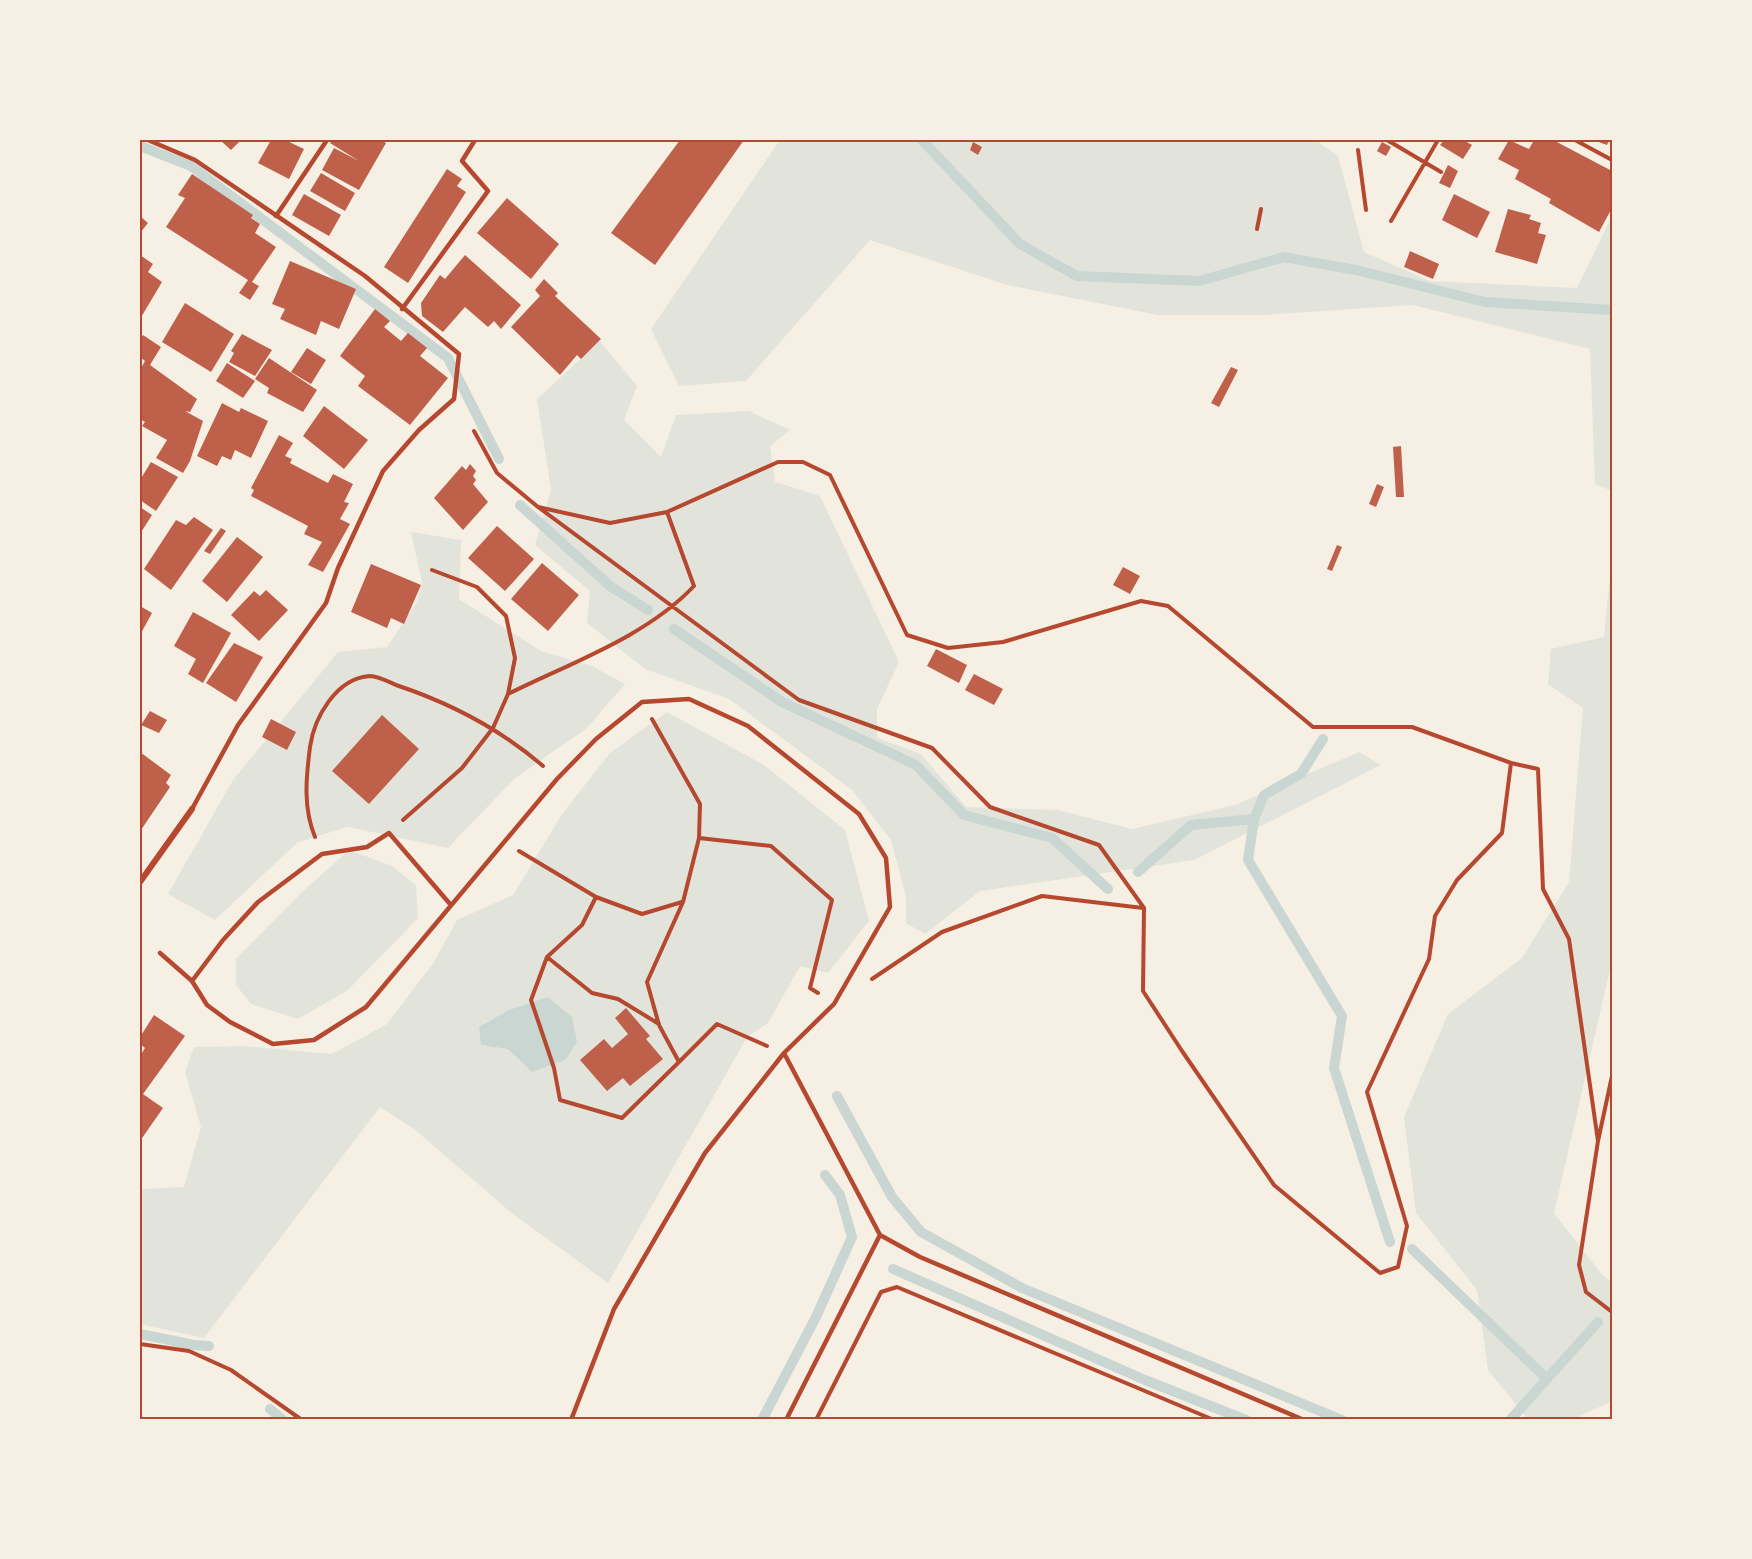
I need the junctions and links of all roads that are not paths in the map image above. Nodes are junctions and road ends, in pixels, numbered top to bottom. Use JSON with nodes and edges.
{"nodes":[{"id":1,"x":148,"y":140,"type":"edge"},
{"id":2,"x":327,"y":140,"type":"edge"},
{"id":3,"x":474,"y":140,"type":"edge"},
{"id":4,"x":276,"y":216,"type":"junction"},
{"id":5,"x":402,"y":309,"type":"junction"},
{"id":6,"x":192,"y":809,"type":"joint"},
{"id":7,"x":140,"y":882,"type":"edge"},
{"id":8,"x":450,"y":904,"type":"junction"},
{"id":9,"x":160,"y":953,"type":"dead end"},
{"id":10,"x":192,"y":981,"type":"junction"},
{"id":11,"x":784,"y":1053,"type":"junction"},
{"id":12,"x":880,"y":1235,"type":"junction"},
{"id":13,"x":571,"y":1419,"type":"edge"},
{"id":14,"x":786,"y":1419,"type":"edge"},
{"id":15,"x":1304,"y":1419,"type":"edge"}],
"edges":[{"from":1,"to":4,"type":"lane"},
{"from":2,"to":4,"type":"lane"},
{"from":3,"to":5,"type":"lane"},
{"from":4,"to":5,"type":"lane"},
{"from":5,"to":6,"type":"lane"},
{"from":6,"to":7,"type":"street"},
{"from":8,"to":10,"type":"lane"},
{"from":8,"to":10,"type":"lane"},
{"from":8,"to":11,"type":"lane"},
{"from":9,"to":10,"type":"lane"},
{"from":11,"to":12,"type":"lane"},
{"from":11,"to":13,"type":"lane"},
{"from":12,"to":14,"type":"lane"},
{"from":12,"to":15,"type":"lane"}]}
